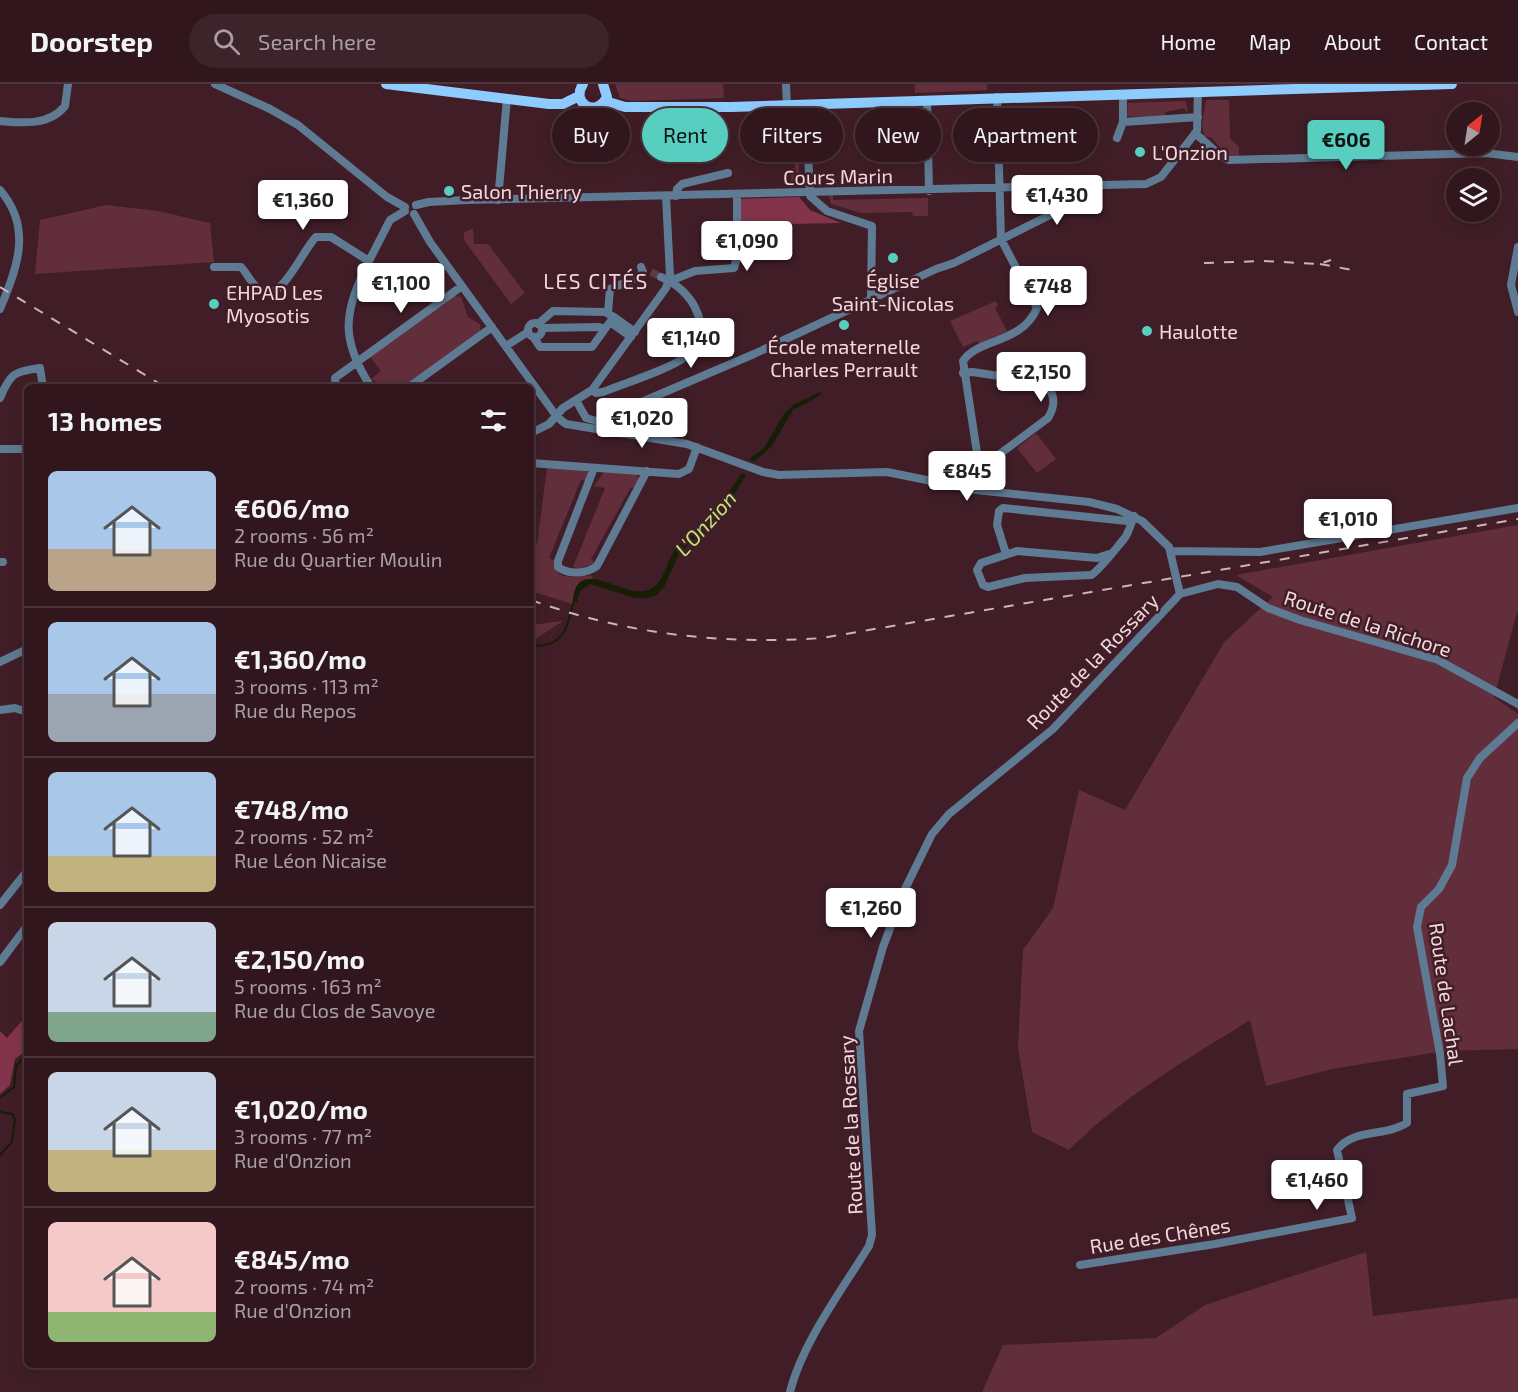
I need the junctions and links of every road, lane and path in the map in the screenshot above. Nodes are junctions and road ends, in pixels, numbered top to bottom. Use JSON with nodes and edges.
{"nodes":[{"id":1,"x":68,"y":84,"type":"edge"},
{"id":2,"x":215,"y":84,"type":"edge"},
{"id":3,"x":386,"y":84,"type":"edge"},
{"id":4,"x":583,"y":84,"type":"edge"},
{"id":5,"x":603,"y":84,"type":"edge"},
{"id":6,"x":786,"y":84,"type":"edge"},
{"id":7,"x":1452,"y":84,"type":"edge"},
{"id":8,"x":1106,"y":89,"type":"edge"},
{"id":9,"x":1198,"y":91,"type":"junction"},
{"id":10,"x":1123,"y":94,"type":"junction"},
{"id":11,"x":579,"y":96,"type":"junction"},
{"id":12,"x":996,"y":97,"type":"junction"},
{"id":13,"x":507,"y":98,"type":"junction"},
{"id":14,"x":927,"y":100,"type":"junction"},
{"id":15,"x":605,"y":101,"type":"junction"},
{"id":16,"x":787,"y":105,"type":"junction"},
{"id":17,"x":806,"y":105,"type":"junction"},
{"id":18,"x":1198,"y":117,"type":"junction"},
{"id":19,"x":0,"y":121,"type":"edge"},
{"id":20,"x":1123,"y":122,"type":"junction"},
{"id":21,"x":1195,"y":133,"type":"junction"},
{"id":22,"x":1117,"y":138,"type":"dead end"},
{"id":23,"x":1518,"y":157,"type":"edge"},
{"id":24,"x":728,"y":173,"type":"dead end"},
{"id":25,"x":1076,"y":186,"type":"junction"},
{"id":26,"x":1000,"y":189,"type":"junction"},
{"id":27,"x":0,"y":190,"type":"edge"},
{"id":28,"x":929,"y":190,"type":"junction"},
{"id":29,"x":810,"y":193,"type":"junction"},
{"id":30,"x":737,"y":195,"type":"junction"},
{"id":31,"x":666,"y":196,"type":"junction"},
{"id":32,"x":676,"y":196,"type":"junction"},
{"id":33,"x":0,"y":198,"type":"edge"},
{"id":34,"x":498,"y":200,"type":"junction"},
{"id":35,"x":405,"y":209,"type":"junction"},
{"id":36,"x":415,"y":210,"type":"junction"},
{"id":37,"x":20,"y":232,"type":"junction"},
{"id":38,"x":1001,"y":238,"type":"junction"},
{"id":39,"x":1518,"y":247,"type":"edge"},
{"id":40,"x":369,"y":261,"type":"junction"},
{"id":41,"x":214,"y":267,"type":"dead end"},
{"id":42,"x":645,"y":270,"type":"dead end"},
{"id":43,"x":665,"y":279,"type":"junction"},
{"id":44,"x":462,"y":286,"type":"junction"},
{"id":45,"x":871,"y":298,"type":"junction"},
{"id":46,"x":0,"y":309,"type":"edge"},
{"id":47,"x":578,"y":312,"type":"junction"},
{"id":48,"x":1518,"y":312,"type":"edge"},
{"id":49,"x":609,"y":320,"type":"junction"},
{"id":50,"x":540,"y":326,"type":"junction"},
{"id":51,"x":492,"y":327,"type":"junction"},
{"id":52,"x":578,"y":327,"type":"junction"},
{"id":53,"x":633,"y":334,"type":"junction"},
{"id":54,"x":531,"y":335,"type":"junction"},
{"id":55,"x":506,"y":346,"type":"junction"},
{"id":56,"x":356,"y":363,"type":"junction"},
{"id":57,"x":1062,"y":364,"type":"dead end"},
{"id":58,"x":963,"y":373,"type":"junction"},
{"id":59,"x":1044,"y":383,"type":"junction"},
{"id":60,"x":43,"y":384,"type":"edge"},
{"id":61,"x":336,"y":384,"type":"edge"},
{"id":62,"x":368,"y":384,"type":"edge"},
{"id":63,"x":413,"y":384,"type":"edge"},
{"id":64,"x":533,"y":384,"type":"edge"},
{"id":65,"x":534,"y":385,"type":"edge"},
{"id":66,"x":592,"y":390,"type":"junction"},
{"id":67,"x":0,"y":398,"type":"edge"},
{"id":68,"x":577,"y":402,"type":"junction"},
{"id":69,"x":557,"y":417,"type":"junction"},
{"id":70,"x":534,"y":431,"type":"edge"},
{"id":71,"x":697,"y":447,"type":"junction"},
{"id":72,"x":0,"y":449,"type":"edge"},
{"id":73,"x":24,"y":449,"type":"edge"},
{"id":74,"x":534,"y":463,"type":"edge"},
{"id":75,"x":979,"y":466,"type":"junction"},
{"id":76,"x":594,"y":468,"type":"junction"},
{"id":77,"x":647,"y":471,"type":"junction"},
{"id":78,"x":976,"y":490,"type":"junction"},
{"id":79,"x":1518,"y":508,"type":"edge"},
{"id":80,"x":1133,"y":518,"type":"junction"},
{"id":81,"x":1171,"y":551,"type":"junction"},
{"id":82,"x":1006,"y":554,"type":"junction"},
{"id":83,"x":1109,"y":554,"type":"junction"},
{"id":84,"x":1180,"y":594,"type":"junction"},
{"id":85,"x":24,"y":651,"type":"edge"},
{"id":86,"x":0,"y":662,"type":"edge"},
{"id":87,"x":1518,"y":704,"type":"edge"},
{"id":88,"x":0,"y":710,"type":"edge"},
{"id":89,"x":24,"y":711,"type":"edge"},
{"id":90,"x":1518,"y":723,"type":"edge"},
{"id":91,"x":24,"y":875,"type":"edge"},
{"id":92,"x":0,"y":905,"type":"edge"},
{"id":93,"x":24,"y":930,"type":"edge"},
{"id":94,"x":0,"y":962,"type":"edge"},
{"id":95,"x":1443,"y":1086,"type":"joint"},
{"id":96,"x":1080,"y":1265,"type":"dead end"},
{"id":97,"x":790,"y":1392,"type":"edge"}],
"edges":[{"from":1,"to":19,"type":"street"},
{"from":2,"to":35,"type":"street"},
{"from":3,"to":13,"type":"main road"},
{"from":4,"to":11,"type":"main road"},
{"from":5,"to":15,"type":"main road"},
{"from":6,"to":16,"type":"street"},
{"from":7,"to":9,"type":"main road"},
{"from":8,"to":10,"type":"main road"},
{"from":8,"to":12,"type":"main road"},
{"from":9,"to":10,"type":"main road"},
{"from":9,"to":18,"type":"street","name":"Cours Marin"},
{"from":10,"to":20,"type":"street"},
{"from":11,"to":13,"type":"main road"},
{"from":11,"to":15,"type":"main road"},
{"from":12,"to":14,"type":"main road"},
{"from":12,"to":26,"type":"street"},
{"from":13,"to":34,"type":"street"},
{"from":14,"to":17,"type":"main road"},
{"from":14,"to":28,"type":"street"},
{"from":15,"to":16,"type":"main road"},
{"from":16,"to":17,"type":"main road"},
{"from":17,"to":29,"type":"street"},
{"from":18,"to":20,"type":"street"},
{"from":18,"to":21,"type":"street","name":"Cours Marin"},
{"from":20,"to":22,"type":"street"},
{"from":21,"to":23,"type":"street"},
{"from":21,"to":25,"type":"street","name":"Cours Marin"},
{"from":24,"to":32,"type":"street"},
{"from":25,"to":26,"type":"street","name":"Cours Marin"},
{"from":25,"to":38,"type":"street"},
{"from":26,"to":28,"type":"street","name":"Cours Marin"},
{"from":26,"to":38,"type":"street"},
{"from":27,"to":37,"type":"street"},
{"from":28,"to":29,"type":"street","name":"Cours Marin"},
{"from":29,"to":30,"type":"street","name":"Cours Marin"},
{"from":29,"to":45,"type":"street"},
{"from":30,"to":32,"type":"street","name":"Cours Marin"},
{"from":30,"to":43,"type":"street"},
{"from":31,"to":32,"type":"street","name":"Cours Marin"},
{"from":31,"to":34,"type":"street","name":"Cours Marin"},
{"from":31,"to":43,"type":"street"},
{"from":33,"to":37,"type":"street"},
{"from":34,"to":36,"type":"street","name":"Cours Marin"},
{"from":35,"to":36,"type":"street"},
{"from":35,"to":40,"type":"street"},
{"from":36,"to":44,"type":"street"},
{"from":37,"to":46,"type":"street"},
{"from":38,"to":45,"type":"street"},
{"from":38,"to":58,"type":"street"},
{"from":39,"to":48,"type":"street"},
{"from":40,"to":41,"type":"street"},
{"from":40,"to":56,"type":"street"},
{"from":42,"to":49,"type":"street"},
{"from":43,"to":53,"type":"street"},
{"from":43,"to":66,"type":"street"},
{"from":44,"to":51,"type":"street"},
{"from":44,"to":56,"type":"street"},
{"from":45,"to":68,"type":"street"},
{"from":47,"to":49,"type":"street"},
{"from":47,"to":50,"type":"street"},
{"from":47,"to":52,"type":"street"},
{"from":49,"to":52,"type":"street"},
{"from":49,"to":53,"type":"street"},
{"from":49,"to":54,"type":"street"},
{"from":50,"to":52,"type":"street"},
{"from":50,"to":54,"type":"street"},
{"from":51,"to":55,"type":"street"},
{"from":51,"to":63,"type":"street"},
{"from":53,"to":66,"type":"street"},
{"from":54,"to":55,"type":"street"},
{"from":55,"to":64,"type":"street"},
{"from":56,"to":61,"type":"street"},
{"from":56,"to":62,"type":"street"},
{"from":57,"to":59,"type":"street"},
{"from":58,"to":59,"type":"street"},
{"from":58,"to":75,"type":"street"},
{"from":59,"to":75,"type":"street"},
{"from":60,"to":67,"type":"street"},
{"from":65,"to":69,"type":"street"},
{"from":66,"to":68,"type":"street"},
{"from":68,"to":69,"type":"street"},
{"from":69,"to":70,"type":"street"},
{"from":69,"to":71,"type":"street"},
{"from":71,"to":77,"type":"street"},
{"from":71,"to":78,"type":"street"},
{"from":72,"to":73,"type":"street"},
{"from":74,"to":76,"type":"street"},
{"from":75,"to":78,"type":"street"},
{"from":76,"to":77,"type":"street"},
{"from":76,"to":77,"type":"street"},
{"from":78,"to":80,"type":"street"},
{"from":79,"to":81,"type":"street"},
{"from":80,"to":81,"type":"street"},
{"from":80,"to":82,"type":"street"},
{"from":80,"to":83,"type":"street"},
{"from":81,"to":84,"type":"street"},
{"from":82,"to":83,"type":"street"},
{"from":82,"to":83,"type":"street"},
{"from":84,"to":87,"type":"street","name":"Route de la Richore"},
{"from":84,"to":97,"type":"street","name":"Route de la Rossary"},
{"from":85,"to":86,"type":"street"},
{"from":88,"to":89,"type":"street"},
{"from":90,"to":95,"type":"street","name":"Route de Lachal"},
{"from":91,"to":92,"type":"street"},
{"from":93,"to":94,"type":"street"},
{"from":95,"to":96,"type":"street","name":"Rue des Chênes"}]}
